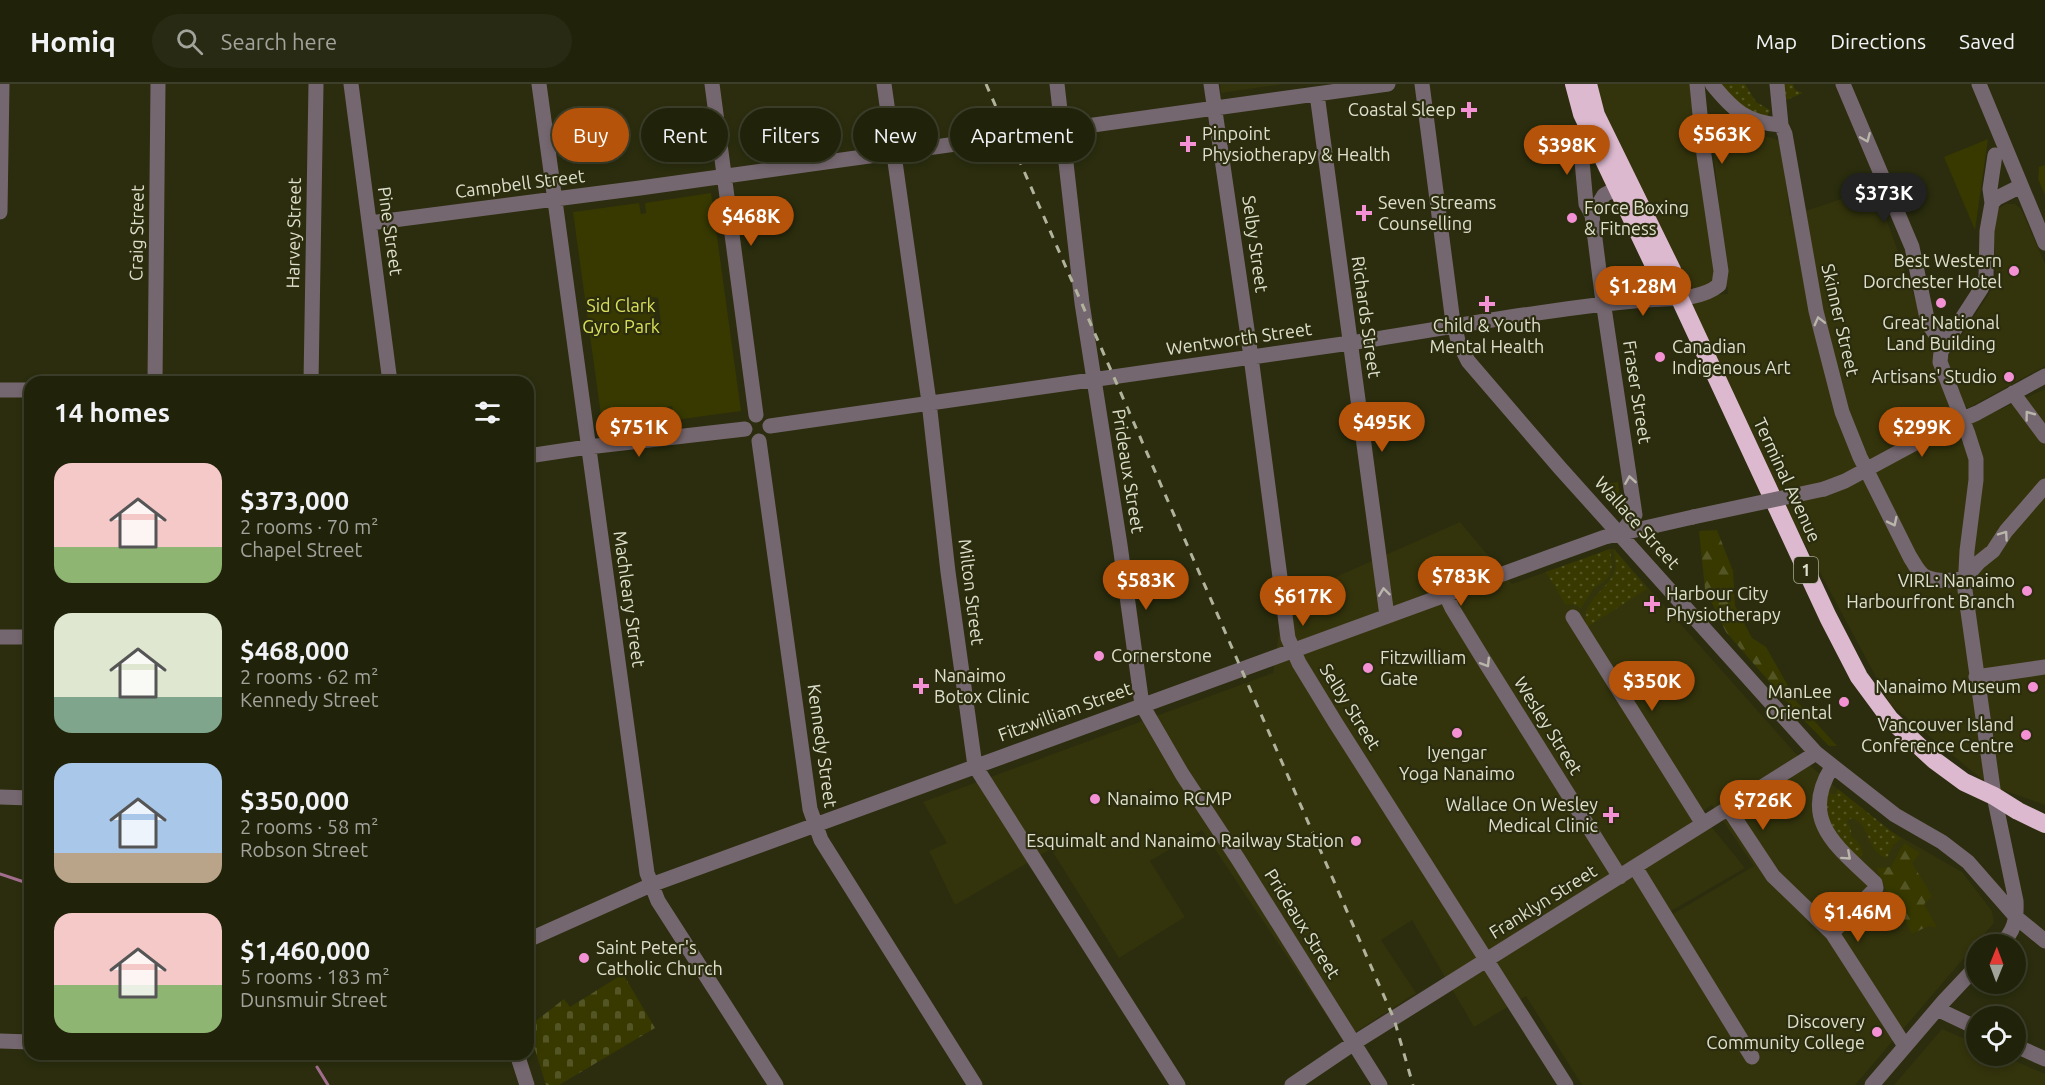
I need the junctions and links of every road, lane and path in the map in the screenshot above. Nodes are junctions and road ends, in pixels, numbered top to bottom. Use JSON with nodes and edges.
{"nodes":[{"id":1,"x":2,"y":84,"type":"edge"},
{"id":2,"x":158,"y":84,"type":"edge"},
{"id":3,"x":316,"y":84,"type":"edge"},
{"id":4,"x":351,"y":84,"type":"edge"},
{"id":5,"x":539,"y":84,"type":"edge"},
{"id":6,"x":712,"y":84,"type":"edge"},
{"id":7,"x":884,"y":84,"type":"edge"},
{"id":8,"x":1057,"y":84,"type":"edge"},
{"id":9,"x":1211,"y":84,"type":"edge"},
{"id":10,"x":1388,"y":84,"type":"edge"},
{"id":11,"x":1422,"y":84,"type":"edge"},
{"id":12,"x":1574,"y":84,"type":"edge"},
{"id":13,"x":1588,"y":84,"type":"edge"},
{"id":14,"x":1697,"y":84,"type":"edge"},
{"id":15,"x":1712,"y":84,"type":"edge"},
{"id":16,"x":1776,"y":84,"type":"edge"},
{"id":17,"x":1843,"y":84,"type":"edge"},
{"id":18,"x":1979,"y":84,"type":"edge"},
{"id":19,"x":1317,"y":94,"type":"junction"},
{"id":20,"x":888,"y":108,"type":"edge"},
{"id":21,"x":1060,"y":108,"type":"edge"},
{"id":22,"x":1214,"y":108,"type":"junction"},
{"id":23,"x":1095,"y":124,"type":"edge"},
{"id":24,"x":1781,"y":125,"type":"junction"},
{"id":25,"x":1592,"y":136,"type":"junction"},
{"id":26,"x":1995,"y":155,"type":"dead end"},
{"id":27,"x":853,"y":158,"type":"edge"},
{"id":28,"x":895,"y":162,"type":"edge"},
{"id":29,"x":1067,"y":162,"type":"edge"},
{"id":30,"x":725,"y":176,"type":"junction"},
{"id":31,"x":2021,"y":186,"type":"junction"},
{"id":32,"x":1617,"y":188,"type":"junction"},
{"id":33,"x":555,"y":199,"type":"junction"},
{"id":34,"x":1992,"y":203,"type":"junction"},
{"id":35,"x":0,"y":212,"type":"edge"},
{"id":36,"x":1592,"y":215,"type":"junction"},
{"id":37,"x":370,"y":223,"type":"junction"},
{"id":38,"x":2045,"y":243,"type":"edge"},
{"id":39,"x":1679,"y":297,"type":"junction"},
{"id":40,"x":1604,"y":304,"type":"junction"},
{"id":41,"x":1455,"y":326,"type":"junction"},
{"id":42,"x":1350,"y":343,"type":"junction"},
{"id":43,"x":1946,"y":343,"type":"junction"},
{"id":44,"x":1251,"y":357,"type":"junction"},
{"id":45,"x":154,"y":376,"type":"edge"},
{"id":46,"x":311,"y":376,"type":"edge"},
{"id":47,"x":389,"y":376,"type":"edge"},
{"id":48,"x":2045,"y":376,"type":"edge"},
{"id":49,"x":1093,"y":379,"type":"junction"},
{"id":50,"x":0,"y":390,"type":"edge"},
{"id":51,"x":24,"y":390,"type":"edge"},
{"id":52,"x":2013,"y":393,"type":"junction"},
{"id":53,"x":928,"y":402,"type":"junction"},
{"id":54,"x":756,"y":415,"type":"junction"},
{"id":55,"x":1962,"y":419,"type":"junction"},
{"id":56,"x":770,"y":426,"type":"junction"},
{"id":57,"x":745,"y":429,"type":"junction"},
{"id":58,"x":2045,"y":436,"type":"edge"},
{"id":59,"x":759,"y":441,"type":"junction"},
{"id":60,"x":588,"y":447,"type":"junction"},
{"id":61,"x":534,"y":455,"type":"edge"},
{"id":62,"x":1867,"y":469,"type":"junction"},
{"id":63,"x":2045,"y":486,"type":"edge"},
{"id":64,"x":1621,"y":533,"type":"junction"},
{"id":65,"x":1965,"y":578,"type":"junction"},
{"id":66,"x":1446,"y":595,"type":"junction"},
{"id":67,"x":1387,"y":616,"type":"junction"},
{"id":68,"x":1573,"y":617,"type":"dead end"},
{"id":69,"x":0,"y":637,"type":"edge"},
{"id":70,"x":24,"y":637,"type":"edge"},
{"id":71,"x":1293,"y":651,"type":"junction"},
{"id":72,"x":2045,"y":667,"type":"edge"},
{"id":73,"x":1976,"y":677,"type":"junction"},
{"id":74,"x":1142,"y":705,"type":"junction"},
{"id":75,"x":1816,"y":753,"type":"junction"},
{"id":76,"x":975,"y":766,"type":"junction"},
{"id":77,"x":1832,"y":767,"type":"junction"},
{"id":78,"x":0,"y":796,"type":"edge"},
{"id":79,"x":1994,"y":796,"type":"junction"},
{"id":80,"x":24,"y":798,"type":"edge"},
{"id":81,"x":1728,"y":808,"type":"junction"},
{"id":82,"x":2045,"y":812,"type":"edge"},
{"id":83,"x":1703,"y":824,"type":"junction"},
{"id":84,"x":2045,"y":824,"type":"edge"},
{"id":85,"x":814,"y":825,"type":"junction"},
{"id":86,"x":1635,"y":867,"type":"junction"},
{"id":87,"x":2009,"y":867,"type":"junction"},
{"id":88,"x":1620,"y":877,"type":"junction"},
{"id":89,"x":1984,"y":880,"type":"junction"},
{"id":90,"x":651,"y":885,"type":"junction"},
{"id":91,"x":2016,"y":918,"type":"junction"},
{"id":92,"x":1832,"y":933,"type":"junction"},
{"id":93,"x":2010,"y":934,"type":"edge"},
{"id":94,"x":534,"y":937,"type":"edge"},
{"id":95,"x":2045,"y":940,"type":"edge"},
{"id":96,"x":1487,"y":961,"type":"junction"},
{"id":97,"x":1966,"y":978,"type":"edge"},
{"id":98,"x":1936,"y":1009,"type":"junction"},
{"id":99,"x":1966,"y":1023,"type":"edge"},
{"id":100,"x":0,"y":1041,"type":"edge"},
{"id":101,"x":24,"y":1042,"type":"edge"},
{"id":102,"x":1354,"y":1043,"type":"junction"},
{"id":103,"x":1905,"y":1046,"type":"junction"},
{"id":104,"x":2026,"y":1050,"type":"edge"},
{"id":105,"x":1752,"y":1056,"type":"dead end"},
{"id":106,"x":2045,"y":1059,"type":"edge"},
{"id":107,"x":520,"y":1060,"type":"edge"},
{"id":108,"x":527,"y":1085,"type":"edge"},
{"id":109,"x":776,"y":1085,"type":"edge"},
{"id":110,"x":975,"y":1085,"type":"edge"},
{"id":111,"x":1178,"y":1085,"type":"edge"},
{"id":112,"x":1292,"y":1085,"type":"edge"},
{"id":113,"x":1380,"y":1085,"type":"edge"},
{"id":114,"x":1566,"y":1085,"type":"edge"},
{"id":115,"x":1872,"y":1085,"type":"edge"}],
"edges":[{"from":1,"to":35,"type":"street"},
{"from":2,"to":45,"type":"street","name":"Craig Street"},
{"from":3,"to":46,"type":"street","name":"Harvey Street"},
{"from":4,"to":37,"type":"street","name":"Pine Street"},
{"from":5,"to":33,"type":"street","name":"Machleary Street"},
{"from":6,"to":30,"type":"street"},
{"from":7,"to":20,"type":"street","name":"Milton Street"},
{"from":8,"to":21,"type":"street","name":"Prideaux Street"},
{"from":9,"to":22,"type":"street","name":"Selby Street"},
{"from":10,"to":19,"type":"street","name":"Campbell Street"},
{"from":11,"to":41,"type":"street","name":"Wallace Street"},
{"from":12,"to":25,"type":"highway","name":"Terminal Avenue","number":"1"},
{"from":13,"to":39,"type":"highway","name":"Terminal Avenue","number":"1"},
{"from":14,"to":39,"type":"street","name":"Wentworth Street"},
{"from":15,"to":24,"type":"street"},
{"from":16,"to":24,"type":"street","name":"Skinner Street"},
{"from":17,"to":43,"type":"street","one_way":true},
{"from":18,"to":31,"type":"street"},
{"from":19,"to":22,"type":"street","name":"Campbell Street"},
{"from":19,"to":42,"type":"street","name":"Richards Street"},
{"from":22,"to":23,"type":"street","name":"Campbell Street"},
{"from":22,"to":44,"type":"street","name":"Selby Street"},
{"from":62,"to":24,"type":"street","name":"Skinner Street","one_way":true},
{"from":25,"to":32,"type":"highway","name":"Terminal Avenue","number":"1"},
{"from":25,"to":36,"type":"street","name":"Fraser Street"},
{"from":26,"to":34,"type":"street"},
{"from":27,"to":30,"type":"street","name":"Campbell Street"},
{"from":28,"to":53,"type":"street","name":"Milton Street"},
{"from":29,"to":49,"type":"street","name":"Prideaux Street"},
{"from":30,"to":33,"type":"street","name":"Campbell Street"},
{"from":30,"to":54,"type":"street"},
{"from":31,"to":34,"type":"street"},
{"from":31,"to":38,"type":"street"},
{"from":32,"to":36,"type":"street"},
{"from":32,"to":39,"type":"highway","name":"Terminal Avenue","number":"1"},
{"from":33,"to":37,"type":"street","name":"Campbell Street"},
{"from":33,"to":60,"type":"street","name":"Machleary Street"},
{"from":34,"to":43,"type":"street"},
{"from":36,"to":40,"type":"street","name":"Fraser Street"},
{"from":37,"to":47,"type":"street","name":"Pine Street"},
{"from":39,"to":40,"type":"street","name":"Wentworth Street"},
{"from":39,"to":79,"type":"highway","name":"Terminal Avenue","number":"1"},
{"from":40,"to":41,"type":"street","name":"Wentworth Street"},
{"from":64,"to":40,"type":"street","name":"Fraser Street","one_way":true},
{"from":41,"to":42,"type":"street","name":"Wentworth Street"},
{"from":41,"to":64,"type":"street","name":"Wallace Street"},
{"from":42,"to":44,"type":"street","name":"Wentworth Street"},
{"from":67,"to":42,"type":"street","name":"Richards Street","one_way":true},
{"from":43,"to":55,"type":"street"},
{"from":44,"to":49,"type":"street","name":"Wentworth Street"},
{"from":44,"to":71,"type":"street","name":"Selby Street"},
{"from":48,"to":52,"type":"street","name":"Fitzwilliam Street"},
{"from":49,"to":53,"type":"street","name":"Wentworth Street"},
{"from":49,"to":74,"type":"street","name":"Prideaux Street"},
{"from":50,"to":51,"type":"street"},
{"from":52,"to":55,"type":"street","name":"Fitzwilliam Street"},
{"from":58,"to":52,"type":"street","one_way":true},
{"from":53,"to":56,"type":"street","name":"Wentworth Street"},
{"from":53,"to":76,"type":"street","name":"Milton Street"},
{"from":54,"to":56,"type":"street"},
{"from":54,"to":57,"type":"street"},
{"from":55,"to":62,"type":"street","name":"Fitzwilliam Street"},
{"from":55,"to":65,"type":"street"},
{"from":56,"to":59,"type":"street"},
{"from":57,"to":59,"type":"street"},
{"from":57,"to":60,"type":"street"},
{"from":59,"to":85,"type":"street","name":"Kennedy Street"},
{"from":60,"to":61,"type":"street"},
{"from":60,"to":90,"type":"street","name":"Machleary Street"},
{"from":62,"to":64,"type":"street","name":"Fitzwilliam Street","bridge":true},
{"from":62,"to":65,"type":"street","name":"Skinner Street","one_way":true},
{"from":65,"to":63,"type":"street","one_way":true},
{"from":64,"to":66,"type":"street","name":"Fitzwilliam Street"},
{"from":64,"to":75,"type":"street","name":"Wallace Street"},
{"from":65,"to":73,"type":"street"},
{"from":66,"to":67,"type":"street","name":"Fitzwilliam Street"},
{"from":66,"to":88,"type":"street","name":"Wesley Street","one_way":true},
{"from":67,"to":71,"type":"street","name":"Fitzwilliam Street"},
{"from":68,"to":83,"type":"street"},
{"from":69,"to":70,"type":"street"},
{"from":71,"to":74,"type":"street","name":"Fitzwilliam Street"},
{"from":71,"to":96,"type":"street","name":"Selby Street"},
{"from":72,"to":73,"type":"street"},
{"from":73,"to":79,"type":"street"},
{"from":74,"to":76,"type":"street","name":"Fitzwilliam Street"},
{"from":74,"to":102,"type":"street","name":"Prideaux Street"},
{"from":75,"to":77,"type":"street","name":"Wallace Street"},
{"from":75,"to":81,"type":"street","name":"Franklyn Street"},
{"from":76,"to":85,"type":"street","name":"Fitzwilliam Street"},
{"from":76,"to":111,"type":"street","name":"Milton Street"},
{"from":77,"to":89,"type":"street","name":"Wallace Street"},
{"from":77,"to":92,"type":"street","one_way":true},
{"from":78,"to":80,"type":"street"},
{"from":79,"to":82,"type":"highway","name":"Terminal Avenue","number":"1"},
{"from":79,"to":84,"type":"highway","name":"Terminal Avenue","number":"1"},
{"from":79,"to":87,"type":"street"},
{"from":81,"to":83,"type":"street","name":"Franklyn Street"},
{"from":81,"to":92,"type":"street"},
{"from":83,"to":86,"type":"street","name":"Franklyn Street"},
{"from":85,"to":90,"type":"street","name":"Fitzwilliam Street"},
{"from":85,"to":110,"type":"street","name":"Kennedy Street"},
{"from":86,"to":88,"type":"street","name":"Franklyn Street"},
{"from":86,"to":105,"type":"street"},
{"from":87,"to":89,"type":"street"},
{"from":87,"to":91,"type":"street"},
{"from":88,"to":96,"type":"street","name":"Franklyn Street"},
{"from":89,"to":91,"type":"street","name":"Wallace Street"},
{"from":90,"to":94,"type":"street","name":"Fitzwilliam Street"},
{"from":90,"to":109,"type":"street","name":"Machleary Street"},
{"from":91,"to":93,"type":"street"},
{"from":91,"to":95,"type":"street","name":"Wallace Street"},
{"from":92,"to":103,"type":"street"},
{"from":96,"to":102,"type":"street","name":"Franklyn Street"},
{"from":96,"to":114,"type":"street","name":"Selby Street"},
{"from":97,"to":98,"type":"street"},
{"from":98,"to":99,"type":"street"},
{"from":98,"to":103,"type":"street"},
{"from":100,"to":101,"type":"street"},
{"from":102,"to":112,"type":"street","name":"Franklyn Street"},
{"from":102,"to":113,"type":"street","name":"Prideaux Street"},
{"from":103,"to":115,"type":"street"},
{"from":104,"to":106,"type":"street"},
{"from":107,"to":108,"type":"street"}]}
